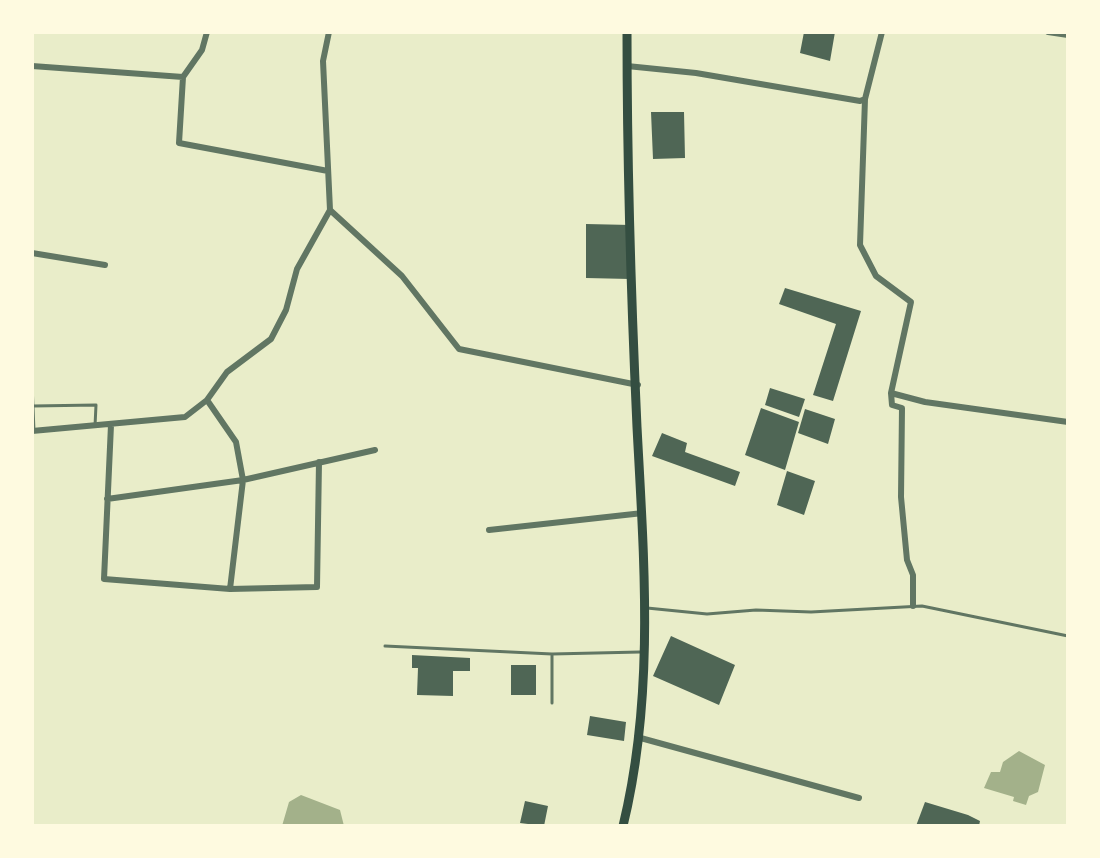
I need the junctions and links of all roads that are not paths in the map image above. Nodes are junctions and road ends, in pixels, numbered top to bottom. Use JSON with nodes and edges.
{"nodes":[{"id":1,"x":207,"y":32,"type":"edge"},
{"id":2,"x":329,"y":32,"type":"edge"},
{"id":3,"x":627,"y":32,"type":"edge"},
{"id":4,"x":882,"y":32,"type":"edge"},
{"id":5,"x":1048,"y":32,"type":"edge"},
{"id":6,"x":1068,"y":35,"type":"edge"},
{"id":7,"x":32,"y":66,"type":"edge"},
{"id":8,"x":627,"y":66,"type":"junction"},
{"id":9,"x":183,"y":77,"type":"junction"},
{"id":10,"x":865,"y":99,"type":"junction"},
{"id":11,"x":328,"y":171,"type":"junction"},
{"id":12,"x":330,"y":210,"type":"junction"},
{"id":13,"x":32,"y":253,"type":"edge"},
{"id":14,"x":105,"y":265,"type":"dead end"},
{"id":15,"x":32,"y":384,"type":"edge"},
{"id":16,"x":638,"y":385,"type":"junction"},
{"id":17,"x":891,"y":393,"type":"junction"},
{"id":18,"x":207,"y":400,"type":"junction"},
{"id":19,"x":33,"y":406,"type":"edge"},
{"id":20,"x":1068,"y":422,"type":"edge"},
{"id":21,"x":111,"y":425,"type":"junction"},
{"id":22,"x":95,"y":426,"type":"junction"},
{"id":23,"x":33,"y":431,"type":"edge"},
{"id":24,"x":375,"y":450,"type":"dead end"},
{"id":25,"x":319,"y":462,"type":"junction"},
{"id":26,"x":243,"y":480,"type":"junction"},
{"id":27,"x":107,"y":499,"type":"junction"},
{"id":28,"x":643,"y":513,"type":"junction"},
{"id":29,"x":489,"y":530,"type":"dead end"},
{"id":30,"x":230,"y":589,"type":"junction"},
{"id":31,"x":913,"y":606,"type":"junction"},
{"id":32,"x":647,"y":608,"type":"junction"},
{"id":33,"x":1068,"y":636,"type":"edge"},
{"id":34,"x":385,"y":646,"type":"dead end"},
{"id":35,"x":644,"y":652,"type":"junction"},
{"id":36,"x":552,"y":654,"type":"junction"},
{"id":37,"x":552,"y":703,"type":"dead end"},
{"id":38,"x":637,"y":737,"type":"junction"},
{"id":39,"x":859,"y":798,"type":"dead end"},
{"id":40,"x":623,"y":826,"type":"edge"}],
"edges":[{"from":1,"to":9,"type":"street"},
{"from":2,"to":11,"type":"street"},
{"from":3,"to":8,"type":"main road"},
{"from":4,"to":10,"type":"street"},
{"from":5,"to":6,"type":"street"},
{"from":7,"to":9,"type":"street"},
{"from":8,"to":10,"type":"street"},
{"from":8,"to":16,"type":"main road"},
{"from":9,"to":11,"type":"street"},
{"from":10,"to":17,"type":"street"},
{"from":11,"to":12,"type":"street"},
{"from":12,"to":16,"type":"street"},
{"from":12,"to":18,"type":"street"},
{"from":13,"to":14,"type":"street"},
{"from":15,"to":19,"type":"lane"},
{"from":16,"to":28,"type":"main road"},
{"from":17,"to":20,"type":"street"},
{"from":17,"to":31,"type":"street"},
{"from":18,"to":21,"type":"street"},
{"from":18,"to":26,"type":"street"},
{"from":19,"to":22,"type":"lane"},
{"from":19,"to":23,"type":"lane"},
{"from":21,"to":22,"type":"street"},
{"from":21,"to":27,"type":"street"},
{"from":22,"to":23,"type":"street"},
{"from":24,"to":25,"type":"street"},
{"from":25,"to":26,"type":"street"},
{"from":25,"to":30,"type":"street"},
{"from":26,"to":27,"type":"street"},
{"from":26,"to":30,"type":"street"},
{"from":27,"to":30,"type":"street"},
{"from":28,"to":29,"type":"street"},
{"from":28,"to":32,"type":"main road"},
{"from":31,"to":32,"type":"lane"},
{"from":31,"to":33,"type":"lane"},
{"from":32,"to":35,"type":"main road"},
{"from":34,"to":36,"type":"lane"},
{"from":35,"to":36,"type":"lane"},
{"from":35,"to":38,"type":"main road"},
{"from":36,"to":37,"type":"lane"},
{"from":38,"to":39,"type":"street"},
{"from":38,"to":40,"type":"main road"}]}
